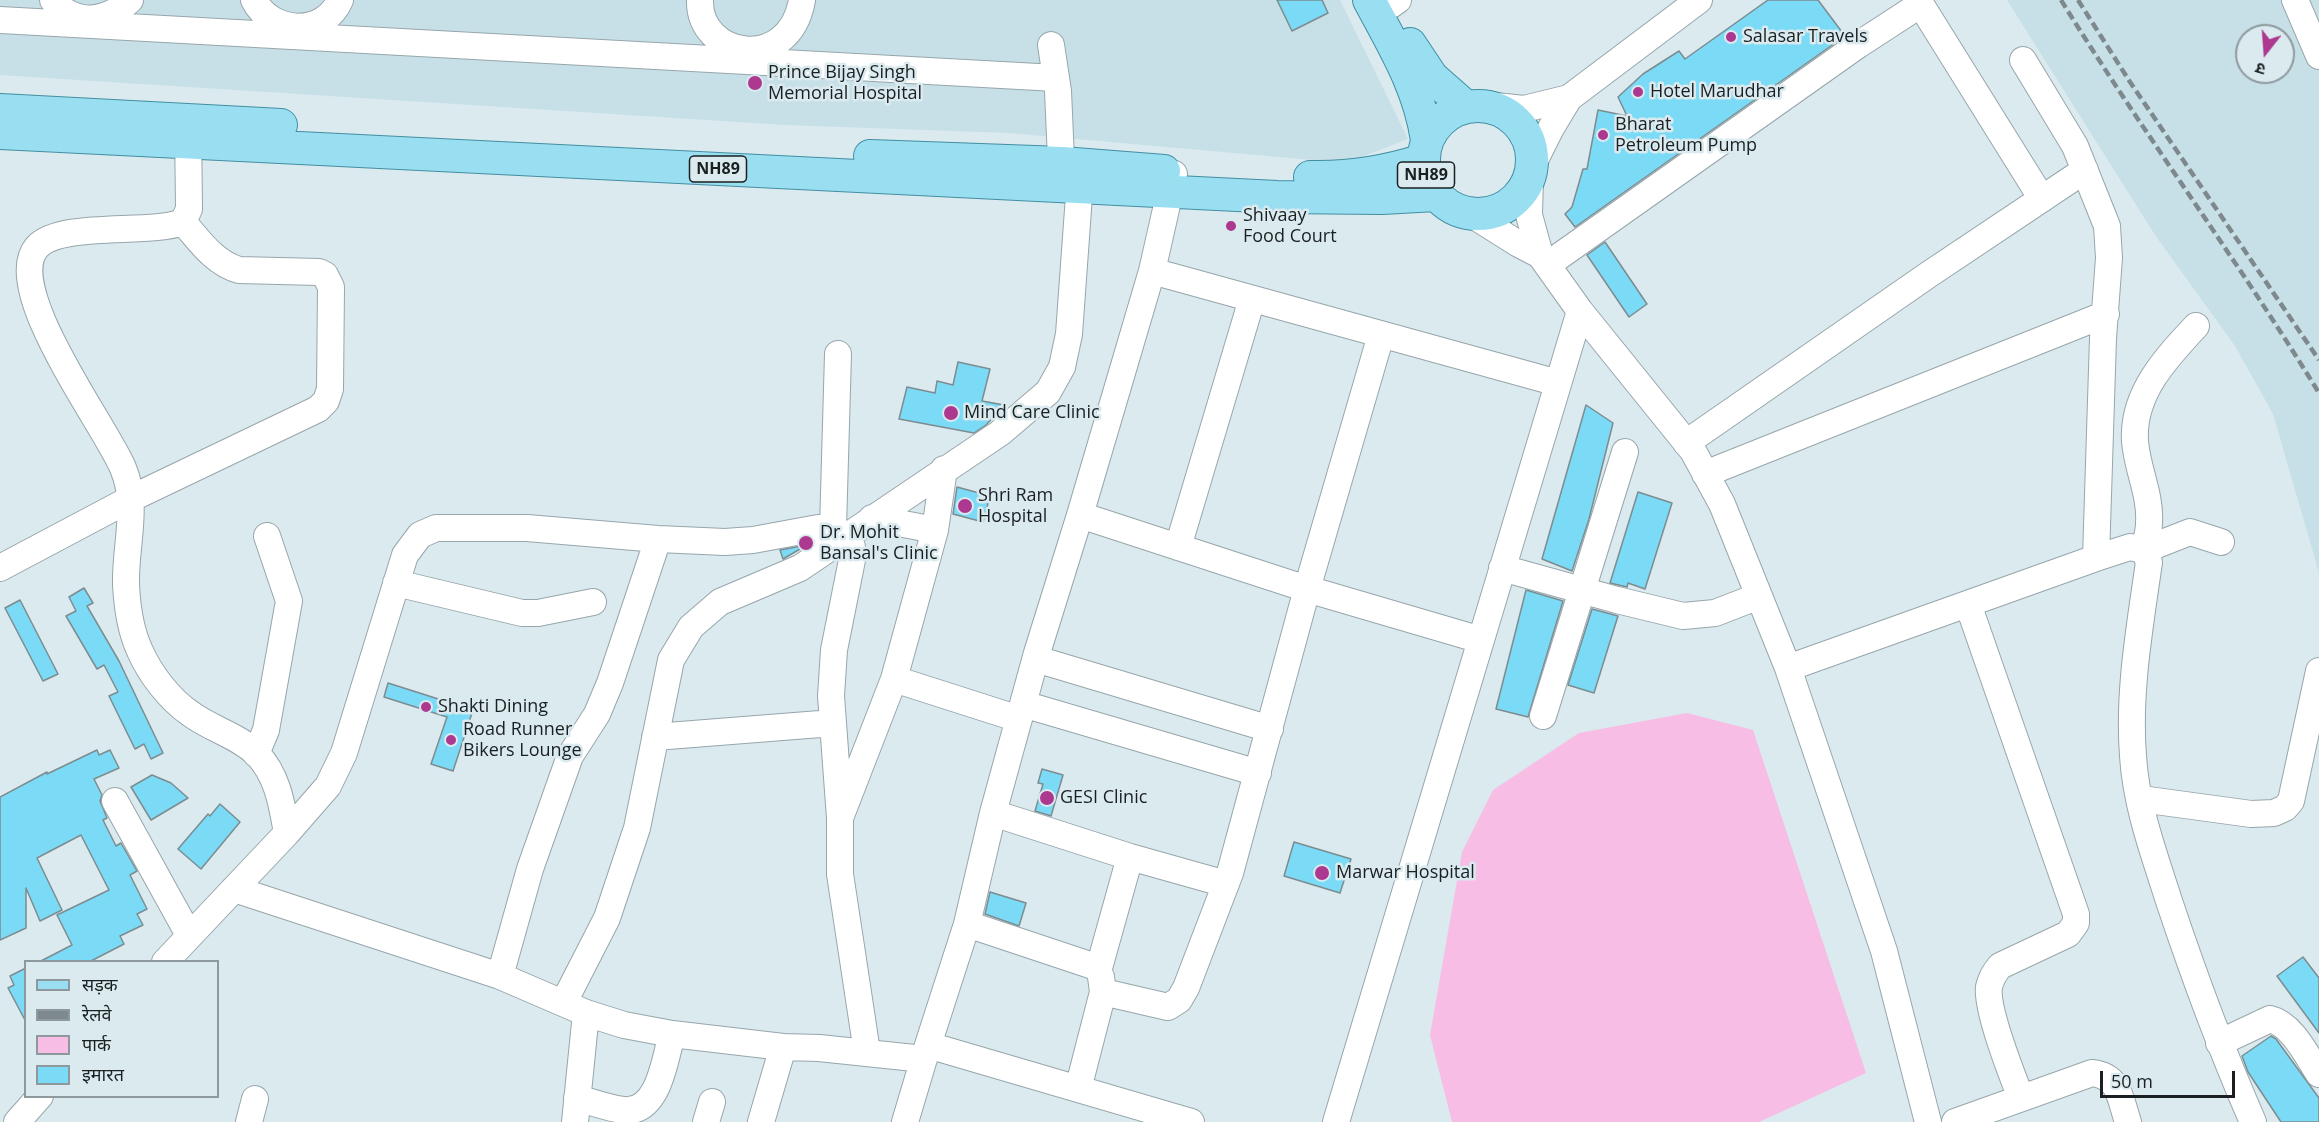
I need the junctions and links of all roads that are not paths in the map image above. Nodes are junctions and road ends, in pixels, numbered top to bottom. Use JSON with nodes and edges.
{"nodes":[{"id":1,"x":130,"y":0,"type":"edge"},
{"id":2,"x":250,"y":0,"type":"edge"},
{"id":3,"x":254,"y":0,"type":"edge"},
{"id":4,"x":802,"y":0,"type":"edge"},
{"id":5,"x":1699,"y":0,"type":"edge"},
{"id":6,"x":2295,"y":0,"type":"edge"},
{"id":7,"x":1386,"y":1,"type":"edge"},
{"id":8,"x":340,"y":2,"type":"edge"},
{"id":9,"x":1919,"y":2,"type":"edge"},
{"id":10,"x":47,"y":7,"type":"edge"},
{"id":11,"x":703,"y":12,"type":"edge"},
{"id":12,"x":0,"y":20,"type":"edge"},
{"id":13,"x":794,"y":26,"type":"junction"},
{"id":14,"x":137,"y":28,"type":"junction"},
{"id":15,"x":243,"y":33,"type":"junction"},
{"id":16,"x":347,"y":39,"type":"junction"},
{"id":17,"x":1051,"y":45,"type":"dead end"},
{"id":18,"x":2319,"y":56,"type":"edge"},
{"id":19,"x":682,"y":58,"type":"junction"},
{"id":20,"x":2023,"y":60,"type":"dead end"},
{"id":21,"x":811,"y":65,"type":"junction"},
{"id":22,"x":1056,"y":78,"type":"junction"},
{"id":23,"x":1569,"y":98,"type":"junction"},
{"id":24,"x":1475,"y":106,"type":"junction"},
{"id":25,"x":0,"y":110,"type":"edge"},
{"id":26,"x":188,"y":130,"type":"junction"},
{"id":27,"x":0,"y":134,"type":"edge"},
{"id":28,"x":1425,"y":150,"type":"junction"},
{"id":29,"x":2085,"y":170,"type":"junction"},
{"id":30,"x":1531,"y":171,"type":"junction"},
{"id":31,"x":1071,"y":176,"type":"junction"},
{"id":32,"x":1173,"y":182,"type":"junction"},
{"id":33,"x":1436,"y":195,"type":"junction"},
{"id":34,"x":2042,"y":199,"type":"junction"},
{"id":35,"x":1471,"y":214,"type":"junction"},
{"id":36,"x":183,"y":222,"type":"junction"},
{"id":37,"x":1544,"y":260,"type":"junction"},
{"id":38,"x":1152,"y":270,"type":"junction"},
{"id":39,"x":1252,"y":299,"type":"junction"},
{"id":40,"x":1580,"y":310,"type":"junction"},
{"id":41,"x":2106,"y":314,"type":"junction"},
{"id":42,"x":2196,"y":326,"type":"dead end"},
{"id":43,"x":1381,"y":335,"type":"junction"},
{"id":44,"x":838,"y":354,"type":"dead end"},
{"id":45,"x":1558,"y":383,"type":"junction"},
{"id":46,"x":1686,"y":442,"type":"junction"},
{"id":47,"x":1625,"y":452,"type":"dead end"},
{"id":48,"x":944,"y":470,"type":"junction"},
{"id":49,"x":1705,"y":474,"type":"junction"},
{"id":50,"x":132,"y":498,"type":"junction"},
{"id":51,"x":1080,"y":515,"type":"junction"},
{"id":52,"x":873,"y":518,"type":"junction"},
{"id":53,"x":935,"y":530,"type":"junction"},
{"id":54,"x":840,"y":532,"type":"junction"},
{"id":55,"x":267,"y":536,"type":"dead end"},
{"id":56,"x":658,"y":539,"type":"junction"},
{"id":57,"x":2221,"y":542,"type":"dead end"},
{"id":58,"x":1178,"y":547,"type":"junction"},
{"id":59,"x":2144,"y":550,"type":"junction"},
{"id":60,"x":2096,"y":558,"type":"junction"},
{"id":61,"x":0,"y":568,"type":"edge"},
{"id":62,"x":1502,"y":568,"type":"junction"},
{"id":63,"x":396,"y":583,"type":"junction"},
{"id":64,"x":1307,"y":589,"type":"junction"},
{"id":65,"x":1582,"y":590,"type":"junction"},
{"id":66,"x":1759,"y":596,"type":"junction"},
{"id":67,"x":593,"y":602,"type":"dead end"},
{"id":68,"x":1968,"y":604,"type":"junction"},
{"id":69,"x":1481,"y":640,"type":"junction"},
{"id":70,"x":1036,"y":659,"type":"junction"},
{"id":71,"x":1788,"y":668,"type":"junction"},
{"id":72,"x":2319,"y":671,"type":"edge"},
{"id":73,"x":894,"y":679,"type":"junction"},
{"id":74,"x":1021,"y":711,"type":"junction"},
{"id":75,"x":1543,"y":716,"type":"dead end"},
{"id":76,"x":833,"y":723,"type":"junction"},
{"id":77,"x":1270,"y":729,"type":"junction"},
{"id":78,"x":656,"y":737,"type":"junction"},
{"id":79,"x":256,"y":754,"type":"junction"},
{"id":80,"x":1258,"y":773,"type":"junction"},
{"id":81,"x":2140,"y":799,"type":"junction"},
{"id":82,"x":115,"y":801,"type":"dead end"},
{"id":83,"x":993,"y":813,"type":"junction"},
{"id":84,"x":840,"y":818,"type":"junction"},
{"id":85,"x":287,"y":834,"type":"junction"},
{"id":86,"x":1130,"y":857,"type":"junction"},
{"id":87,"x":1226,"y":884,"type":"junction"},
{"id":88,"x":234,"y":889,"type":"junction"},
{"id":89,"x":967,"y":924,"type":"junction"},
{"id":90,"x":189,"y":935,"type":"junction"},
{"id":91,"x":167,"y":960,"type":"edge"},
{"id":92,"x":500,"y":976,"type":"junction"},
{"id":93,"x":1101,"y":980,"type":"junction"},
{"id":94,"x":575,"y":1008,"type":"junction"},
{"id":95,"x":672,"y":1034,"type":"junction"},
{"id":96,"x":2219,"y":1043,"type":"junction"},
{"id":97,"x":783,"y":1047,"type":"junction"},
{"id":98,"x":867,"y":1052,"type":"junction"},
{"id":99,"x":926,"y":1052,"type":"junction"},
{"id":100,"x":2319,"y":1074,"type":"edge"},
{"id":101,"x":1078,"y":1089,"type":"junction"},
{"id":102,"x":38,"y":1098,"type":"edge"},
{"id":103,"x":2020,"y":1098,"type":"junction"},
{"id":104,"x":576,"y":1110,"type":"edge"},
{"id":105,"x":17,"y":1122,"type":"edge"},
{"id":106,"x":761,"y":1122,"type":"edge"},
{"id":107,"x":905,"y":1122,"type":"edge"},
{"id":108,"x":1191,"y":1122,"type":"edge"},
{"id":109,"x":1336,"y":1122,"type":"edge"},
{"id":110,"x":1928,"y":1122,"type":"edge"},
{"id":111,"x":1954,"y":1122,"type":"edge"},
{"id":112,"x":2128,"y":1122,"type":"edge"},
{"id":113,"x":2253,"y":1122,"type":"edge"}],
"edges":[{"from":1,"to":10,"type":"street"},
{"from":1,"to":14,"type":"street"},
{"from":2,"to":15,"type":"street"},
{"from":3,"to":8,"type":"street"},
{"from":4,"to":13,"type":"street"},
{"from":5,"to":23,"type":"street"},
{"from":6,"to":18,"type":"street"},
{"from":7,"to":24,"type":"main road","number":"NH89"},
{"from":7,"to":28,"type":"main road","number":"NH89"},
{"from":8,"to":16,"type":"street"},
{"from":9,"to":34,"type":"street"},
{"from":9,"to":37,"type":"street"},
{"from":10,"to":12,"type":"street"},
{"from":10,"to":14,"type":"street"},
{"from":11,"to":13,"type":"street"},
{"from":11,"to":19,"type":"street"},
{"from":13,"to":21,"type":"street"},
{"from":14,"to":15,"type":"street"},
{"from":15,"to":16,"type":"street"},
{"from":16,"to":19,"type":"street"},
{"from":17,"to":22,"type":"street"},
{"from":19,"to":21,"type":"street"},
{"from":20,"to":29,"type":"street"},
{"from":21,"to":22,"type":"street"},
{"from":22,"to":31,"type":"street"},
{"from":23,"to":24,"type":"street"},
{"from":23,"to":30,"type":"street"},
{"from":24,"to":28,"type":"main road","number":"NH89"},
{"from":24,"to":30,"type":"main road","number":"NH89"},
{"from":25,"to":26,"type":"main road","number":"NH89"},
{"from":26,"to":27,"type":"main road","number":"NH89"},
{"from":26,"to":31,"type":"main road","number":"NH89"},
{"from":26,"to":36,"type":"street"},
{"from":28,"to":32,"type":"main road","number":"NH89"},
{"from":28,"to":33,"type":"main road","number":"NH89"},
{"from":29,"to":34,"type":"street"},
{"from":29,"to":41,"type":"street"},
{"from":30,"to":35,"type":"main road"},
{"from":30,"to":37,"type":"street"},
{"from":31,"to":32,"type":"main road","number":"NH89"},
{"from":31,"to":48,"type":"street"},
{"from":32,"to":33,"type":"main road","number":"NH89"},
{"from":32,"to":38,"type":"street"},
{"from":33,"to":35,"type":"main road","number":"NH89"},
{"from":34,"to":46,"type":"street"},
{"from":35,"to":37,"type":"street"},
{"from":36,"to":50,"type":"street"},
{"from":36,"to":50,"type":"street"},
{"from":37,"to":40,"type":"street"},
{"from":38,"to":39,"type":"street"},
{"from":38,"to":51,"type":"street"},
{"from":39,"to":43,"type":"street"},
{"from":39,"to":58,"type":"street"},
{"from":40,"to":45,"type":"street"},
{"from":40,"to":46,"type":"street"},
{"from":41,"to":49,"type":"street"},
{"from":41,"to":60,"type":"street"},
{"from":42,"to":59,"type":"street"},
{"from":43,"to":45,"type":"street"},
{"from":43,"to":64,"type":"street"},
{"from":44,"to":54,"type":"street"},
{"from":45,"to":62,"type":"street"},
{"from":46,"to":49,"type":"street"},
{"from":47,"to":65,"type":"street"},
{"from":48,"to":52,"type":"street"},
{"from":48,"to":53,"type":"street"},
{"from":49,"to":66,"type":"street"},
{"from":50,"to":61,"type":"street"},
{"from":50,"to":79,"type":"street"},
{"from":51,"to":58,"type":"street"},
{"from":51,"to":70,"type":"street"},
{"from":52,"to":53,"type":"street"},
{"from":52,"to":54,"type":"street"},
{"from":53,"to":73,"type":"street"},
{"from":54,"to":56,"type":"street"},
{"from":54,"to":76,"type":"street"},
{"from":54,"to":78,"type":"street"},
{"from":55,"to":79,"type":"street"},
{"from":56,"to":63,"type":"street"},
{"from":56,"to":92,"type":"street"},
{"from":57,"to":59,"type":"street"},
{"from":58,"to":64,"type":"street"},
{"from":59,"to":60,"type":"street"},
{"from":59,"to":81,"type":"street"},
{"from":60,"to":68,"type":"street"},
{"from":62,"to":65,"type":"street"},
{"from":62,"to":69,"type":"street"},
{"from":63,"to":67,"type":"street"},
{"from":63,"to":85,"type":"street"},
{"from":64,"to":69,"type":"street"},
{"from":64,"to":77,"type":"street"},
{"from":65,"to":66,"type":"street"},
{"from":65,"to":75,"type":"street"},
{"from":66,"to":71,"type":"street"},
{"from":68,"to":71,"type":"street"},
{"from":68,"to":103,"type":"street"},
{"from":69,"to":109,"type":"street"},
{"from":70,"to":74,"type":"street"},
{"from":70,"to":77,"type":"street"},
{"from":71,"to":110,"type":"street"},
{"from":72,"to":81,"type":"street"},
{"from":73,"to":74,"type":"street"},
{"from":73,"to":84,"type":"street"},
{"from":74,"to":80,"type":"street"},
{"from":74,"to":83,"type":"street"},
{"from":76,"to":78,"type":"street"},
{"from":76,"to":84,"type":"street"},
{"from":77,"to":80,"type":"street"},
{"from":78,"to":94,"type":"street"},
{"from":79,"to":85,"type":"street"},
{"from":80,"to":87,"type":"street"},
{"from":81,"to":96,"type":"street"},
{"from":82,"to":90,"type":"street"},
{"from":83,"to":86,"type":"street"},
{"from":83,"to":89,"type":"street"},
{"from":84,"to":98,"type":"street"},
{"from":85,"to":88,"type":"street"},
{"from":86,"to":87,"type":"street"},
{"from":86,"to":93,"type":"street"},
{"from":87,"to":93,"type":"street"},
{"from":88,"to":90,"type":"street"},
{"from":88,"to":92,"type":"street"},
{"from":89,"to":93,"type":"street"},
{"from":89,"to":99,"type":"street"},
{"from":90,"to":91,"type":"street"},
{"from":92,"to":94,"type":"street"},
{"from":93,"to":101,"type":"street"},
{"from":94,"to":95,"type":"street"},
{"from":94,"to":104,"type":"street"},
{"from":95,"to":97,"type":"street"},
{"from":95,"to":104,"type":"street"},
{"from":96,"to":100,"type":"street"},
{"from":96,"to":113,"type":"street"},
{"from":97,"to":98,"type":"street"},
{"from":97,"to":106,"type":"street"},
{"from":98,"to":99,"type":"street"},
{"from":99,"to":101,"type":"street"},
{"from":99,"to":107,"type":"street"},
{"from":101,"to":108,"type":"street"},
{"from":102,"to":105,"type":"street"},
{"from":103,"to":111,"type":"street"},
{"from":103,"to":112,"type":"street"}]}
